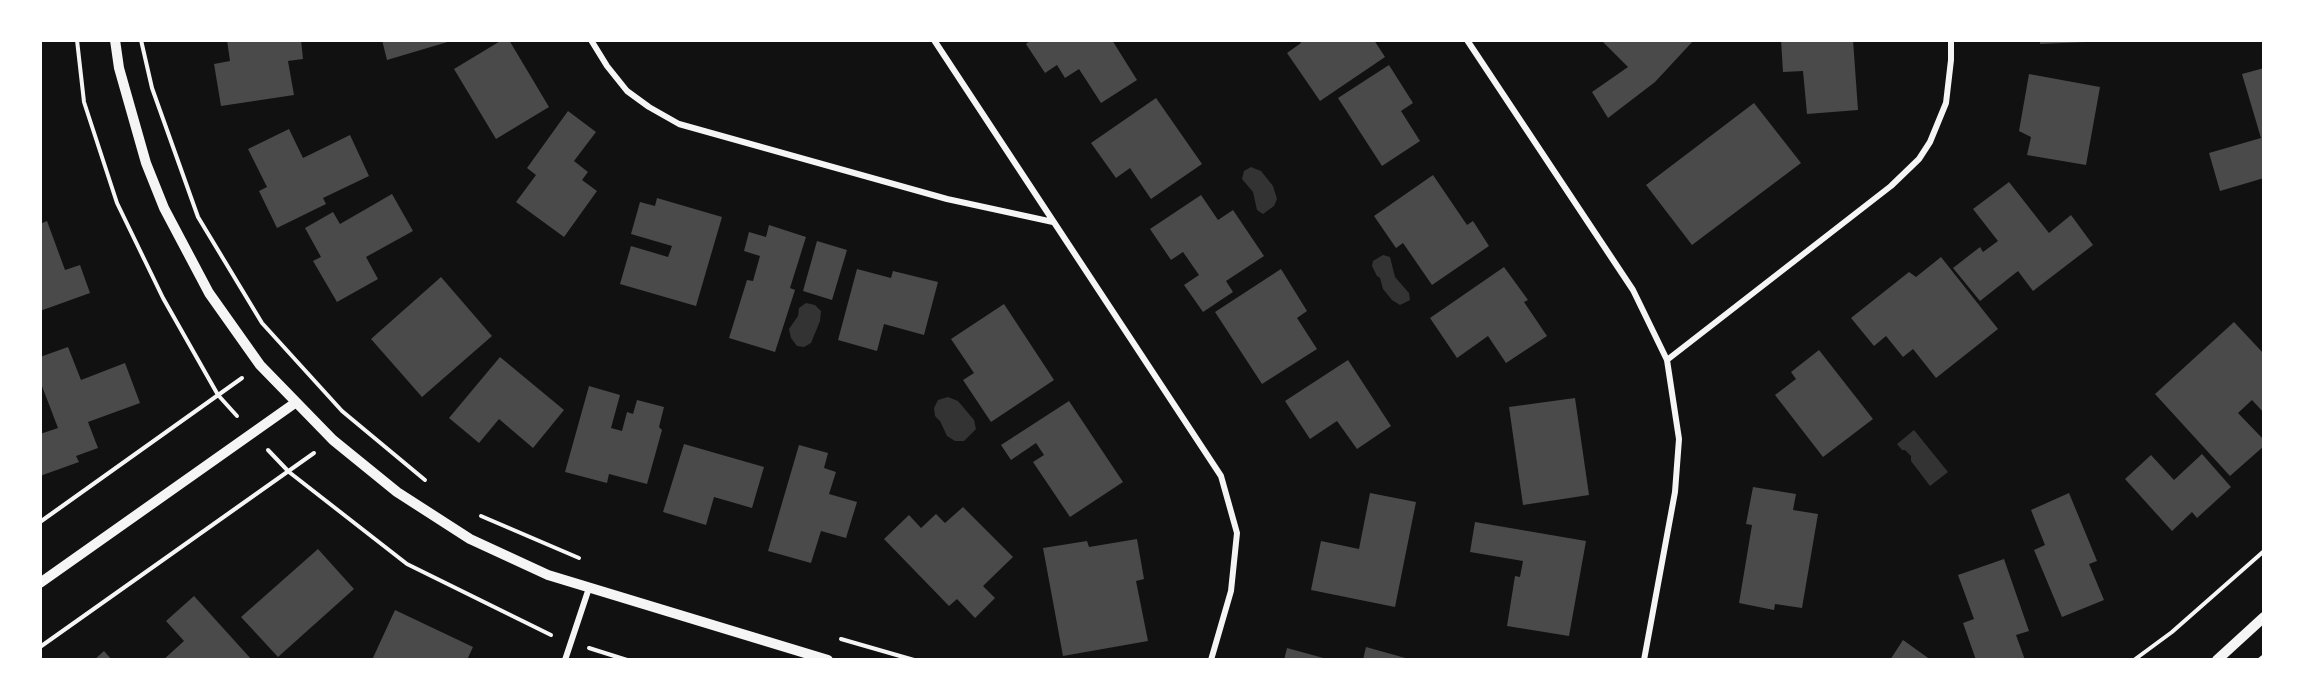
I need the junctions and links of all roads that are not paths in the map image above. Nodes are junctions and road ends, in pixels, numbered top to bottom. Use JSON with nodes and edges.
{"nodes":[{"id":1,"x":115,"y":40,"type":"edge"},
{"id":2,"x":591,"y":40,"type":"edge"},
{"id":3,"x":934,"y":40,"type":"edge"},
{"id":4,"x":1467,"y":40,"type":"edge"},
{"id":5,"x":1951,"y":40,"type":"edge"},
{"id":6,"x":1053,"y":222,"type":"junction"},
{"id":7,"x":1667,"y":360,"type":"junction"},
{"id":8,"x":295,"y":403,"type":"junction"},
{"id":9,"x":40,"y":583,"type":"edge"},
{"id":10,"x":589,"y":588,"type":"junction"},
{"id":11,"x":2264,"y":617,"type":"edge"},
{"id":12,"x":565,"y":660,"type":"edge"},
{"id":13,"x":828,"y":660,"type":"edge"},
{"id":14,"x":1211,"y":660,"type":"edge"},
{"id":15,"x":1644,"y":660,"type":"edge"},
{"id":16,"x":2217,"y":660,"type":"edge"}],
"edges":[{"from":1,"to":8,"type":"street"},
{"from":2,"to":6,"type":"street"},
{"from":3,"to":6,"type":"street"},
{"from":4,"to":7,"type":"street"},
{"from":5,"to":7,"type":"street"},
{"from":6,"to":14,"type":"street"},
{"from":7,"to":15,"type":"street"},
{"from":8,"to":9,"type":"street"},
{"from":8,"to":10,"type":"street"},
{"from":10,"to":12,"type":"street"},
{"from":10,"to":13,"type":"street"},
{"from":11,"to":16,"type":"street"}]}
